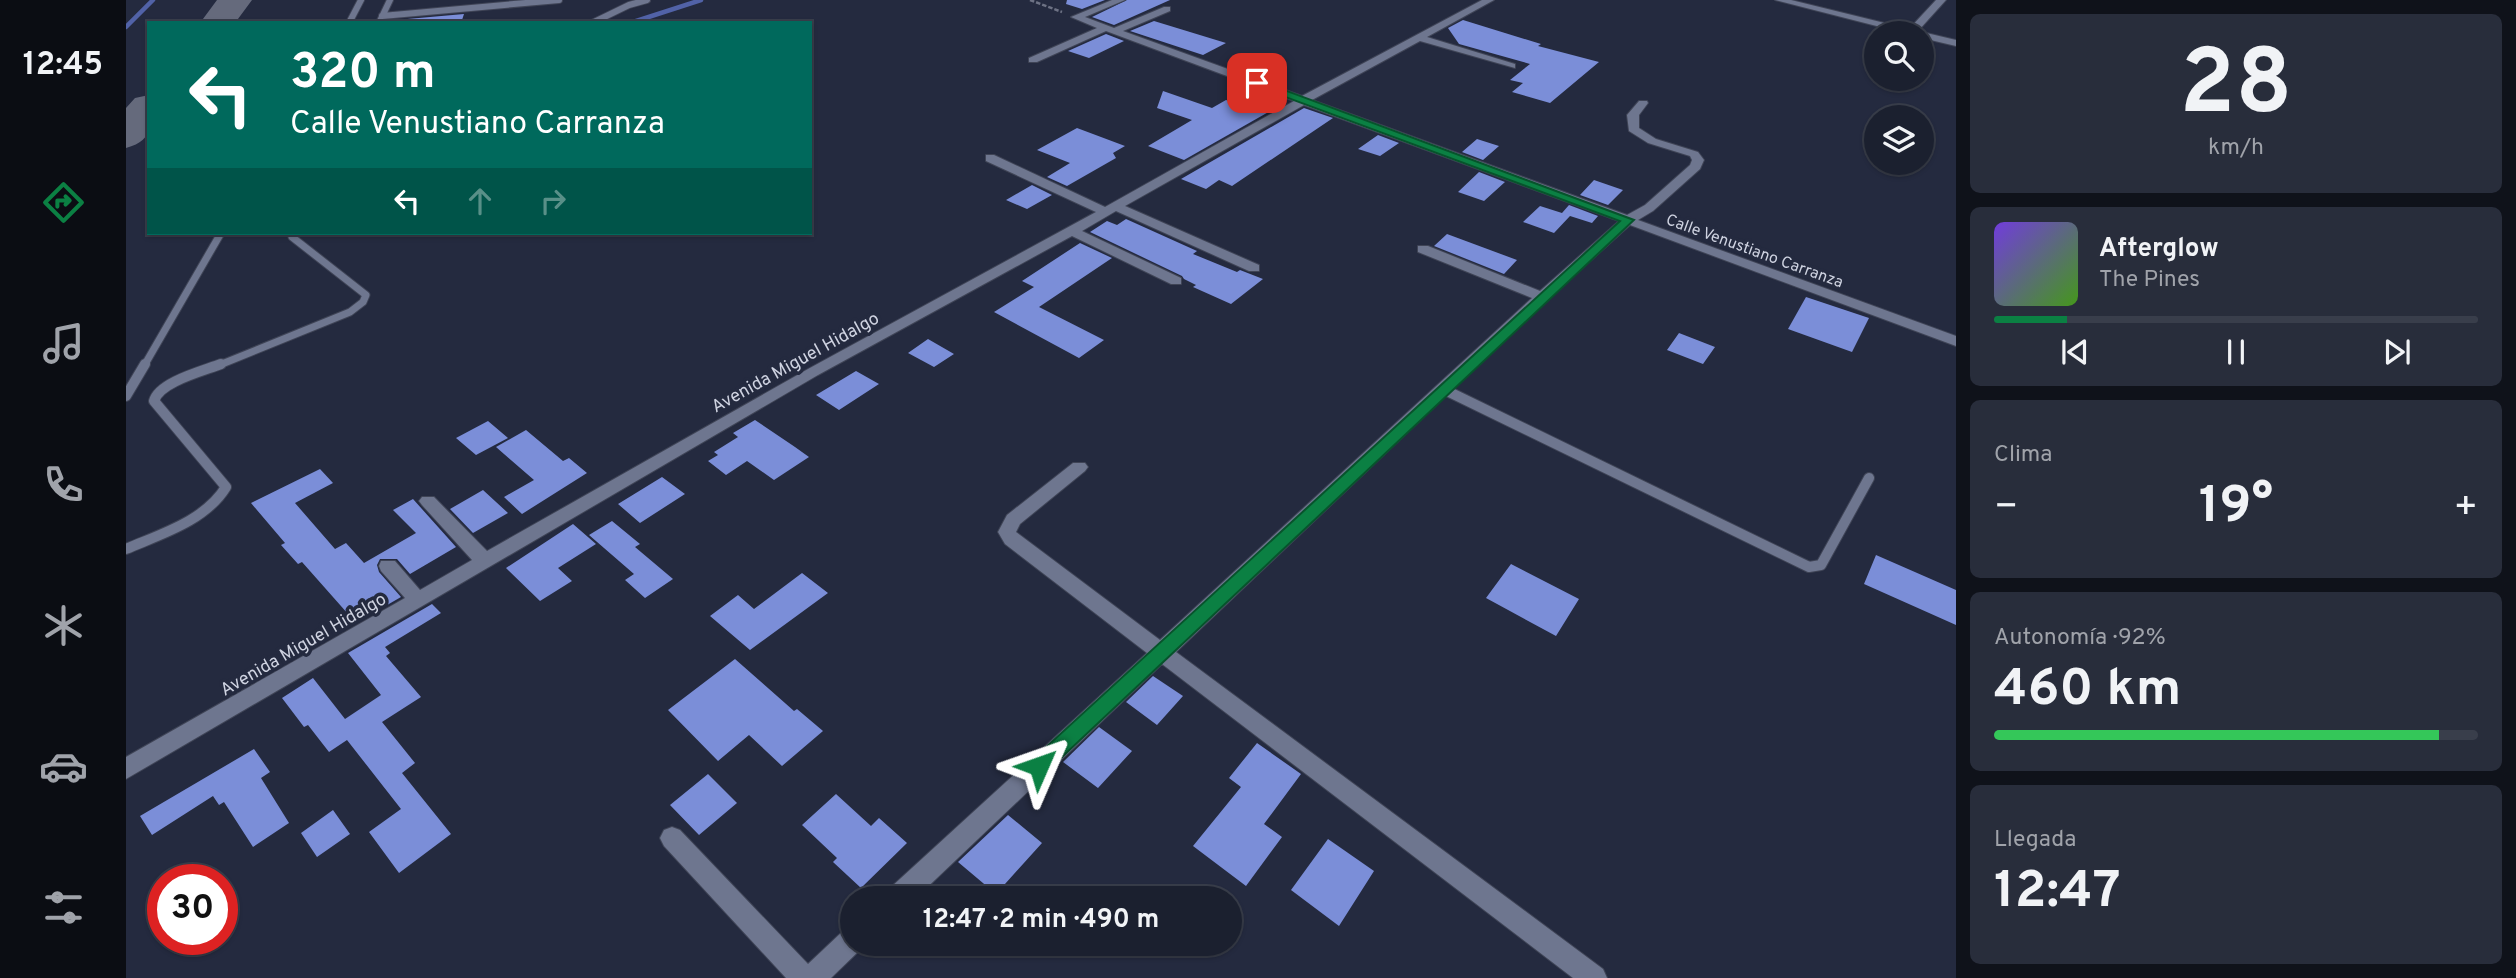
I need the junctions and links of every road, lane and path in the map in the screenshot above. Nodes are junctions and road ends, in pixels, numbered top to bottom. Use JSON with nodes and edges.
{"nodes":[{"id":1,"x":361,"y":0,"type":"edge"},
{"id":2,"x":390,"y":0,"type":"edge"},
{"id":3,"x":559,"y":0,"type":"edge"},
{"id":4,"x":646,"y":0,"type":"edge"},
{"id":5,"x":1030,"y":0,"type":"edge"},
{"id":6,"x":1119,"y":0,"type":"edge"},
{"id":7,"x":1489,"y":0,"type":"edge"},
{"id":8,"x":1780,"y":0,"type":"edge"},
{"id":9,"x":1941,"y":0,"type":"edge"},
{"id":10,"x":1814,"y":4,"type":"edge"},
{"id":11,"x":1167,"y":9,"type":"dead end"},
{"id":12,"x":382,"y":16,"type":"junction"},
{"id":13,"x":1076,"y":17,"type":"junction"},
{"id":14,"x":350,"y":21,"type":"edge"},
{"id":15,"x":380,"y":21,"type":"edge"},
{"id":16,"x":597,"y":21,"type":"edge"},
{"id":17,"x":1874,"y":21,"type":"edge"},
{"id":18,"x":1925,"y":21,"type":"edge"},
{"id":19,"x":1110,"y":29,"type":"junction"},
{"id":20,"x":1418,"y":37,"type":"junction"},
{"id":21,"x":1934,"y":38,"type":"edge"},
{"id":22,"x":1956,"y":43,"type":"edge"},
{"id":23,"x":1033,"y":60,"type":"dead end"},
{"id":24,"x":1511,"y":66,"type":"dead end"},
{"id":25,"x":1304,"y":100,"type":"junction"},
{"id":26,"x":1643,"y":103,"type":"dead end"},
{"id":27,"x":990,"y":158,"type":"dead end"},
{"id":28,"x":1110,"y":209,"type":"junction"},
{"id":29,"x":1628,"y":220,"type":"junction"},
{"id":30,"x":1072,"y":231,"type":"junction"},
{"id":31,"x":220,"y":235,"type":"edge"},
{"id":32,"x":292,"y":235,"type":"edge"},
{"id":33,"x":1423,"y":249,"type":"dead end"},
{"id":34,"x":1254,"y":268,"type":"dead end"},
{"id":35,"x":1176,"y":281,"type":"dead end"},
{"id":36,"x":1542,"y":297,"type":"junction"},
{"id":37,"x":1956,"y":341,"type":"edge"},
{"id":38,"x":1443,"y":389,"type":"junction"},
{"id":39,"x":126,"y":396,"type":"edge"},
{"id":40,"x":1079,"y":467,"type":"dead end"},
{"id":41,"x":1869,"y":478,"type":"dead end"},
{"id":42,"x":428,"y":501,"type":"dead end"},
{"id":43,"x":126,"y":549,"type":"edge"},
{"id":44,"x":485,"y":561,"type":"junction"},
{"id":45,"x":388,"y":566,"type":"dead end"},
{"id":46,"x":418,"y":600,"type":"junction"},
{"id":47,"x":1160,"y":653,"type":"junction"},
{"id":48,"x":126,"y":769,"type":"edge"},
{"id":49,"x":672,"y":838,"type":"dead end"},
{"id":50,"x":911,"y":886,"type":"edge"},
{"id":51,"x":840,"y":951,"type":"edge"},
{"id":52,"x":804,"y":978,"type":"edge"},
{"id":53,"x":812,"y":978,"type":"edge"},
{"id":54,"x":1594,"y":978,"type":"edge"}],
"edges":[{"from":1,"to":14,"type":"lane"},
{"from":2,"to":12,"type":"lane"},
{"from":3,"to":12,"type":"lane"},
{"from":4,"to":16,"type":"lane"},
{"from":5,"to":13,"type":"path"},
{"from":6,"to":13,"type":"street"},
{"from":7,"to":20,"type":"street","name":"Avenida Miguel Hidalgo"},
{"from":8,"to":10,"type":"street"},
{"from":9,"to":18,"type":"street"},
{"from":10,"to":17,"type":"street"},
{"from":11,"to":19,"type":"street"},
{"from":12,"to":15,"type":"lane"},
{"from":13,"to":19,"type":"street","name":"Calle Venustiano Carranza"},
{"from":19,"to":23,"type":"street"},
{"from":19,"to":25,"type":"street","name":"Calle Venustiano Carranza"},
{"from":20,"to":24,"type":"street"},
{"from":20,"to":25,"type":"street","name":"Avenida Miguel Hidalgo"},
{"from":21,"to":22,"type":"street"},
{"from":25,"to":28,"type":"street","name":"Avenida Miguel Hidalgo"},
{"from":25,"to":29,"type":"street","name":"Calle Venustiano Carranza"},
{"from":26,"to":29,"type":"street"},
{"from":27,"to":28,"type":"street"},
{"from":28,"to":30,"type":"street","name":"Avenida Miguel Hidalgo"},
{"from":28,"to":34,"type":"street"},
{"from":29,"to":36,"type":"street"},
{"from":29,"to":37,"type":"street","name":"Calle Venustiano Carranza"},
{"from":30,"to":35,"type":"street"},
{"from":30,"to":44,"type":"street","name":"Avenida Miguel Hidalgo"},
{"from":31,"to":39,"type":"lane"},
{"from":32,"to":43,"type":"lane"},
{"from":33,"to":36,"type":"street"},
{"from":36,"to":38,"type":"street"},
{"from":38,"to":41,"type":"lane"},
{"from":38,"to":47,"type":"street"},
{"from":40,"to":47,"type":"street"},
{"from":42,"to":44,"type":"street"},
{"from":44,"to":46,"type":"street","name":"Avenida Miguel Hidalgo"},
{"from":45,"to":46,"type":"street"},
{"from":46,"to":48,"type":"street","name":"Avenida Miguel Hidalgo"},
{"from":47,"to":50,"type":"street"},
{"from":47,"to":54,"type":"street"},
{"from":49,"to":52,"type":"street"},
{"from":51,"to":53,"type":"street"}]}
